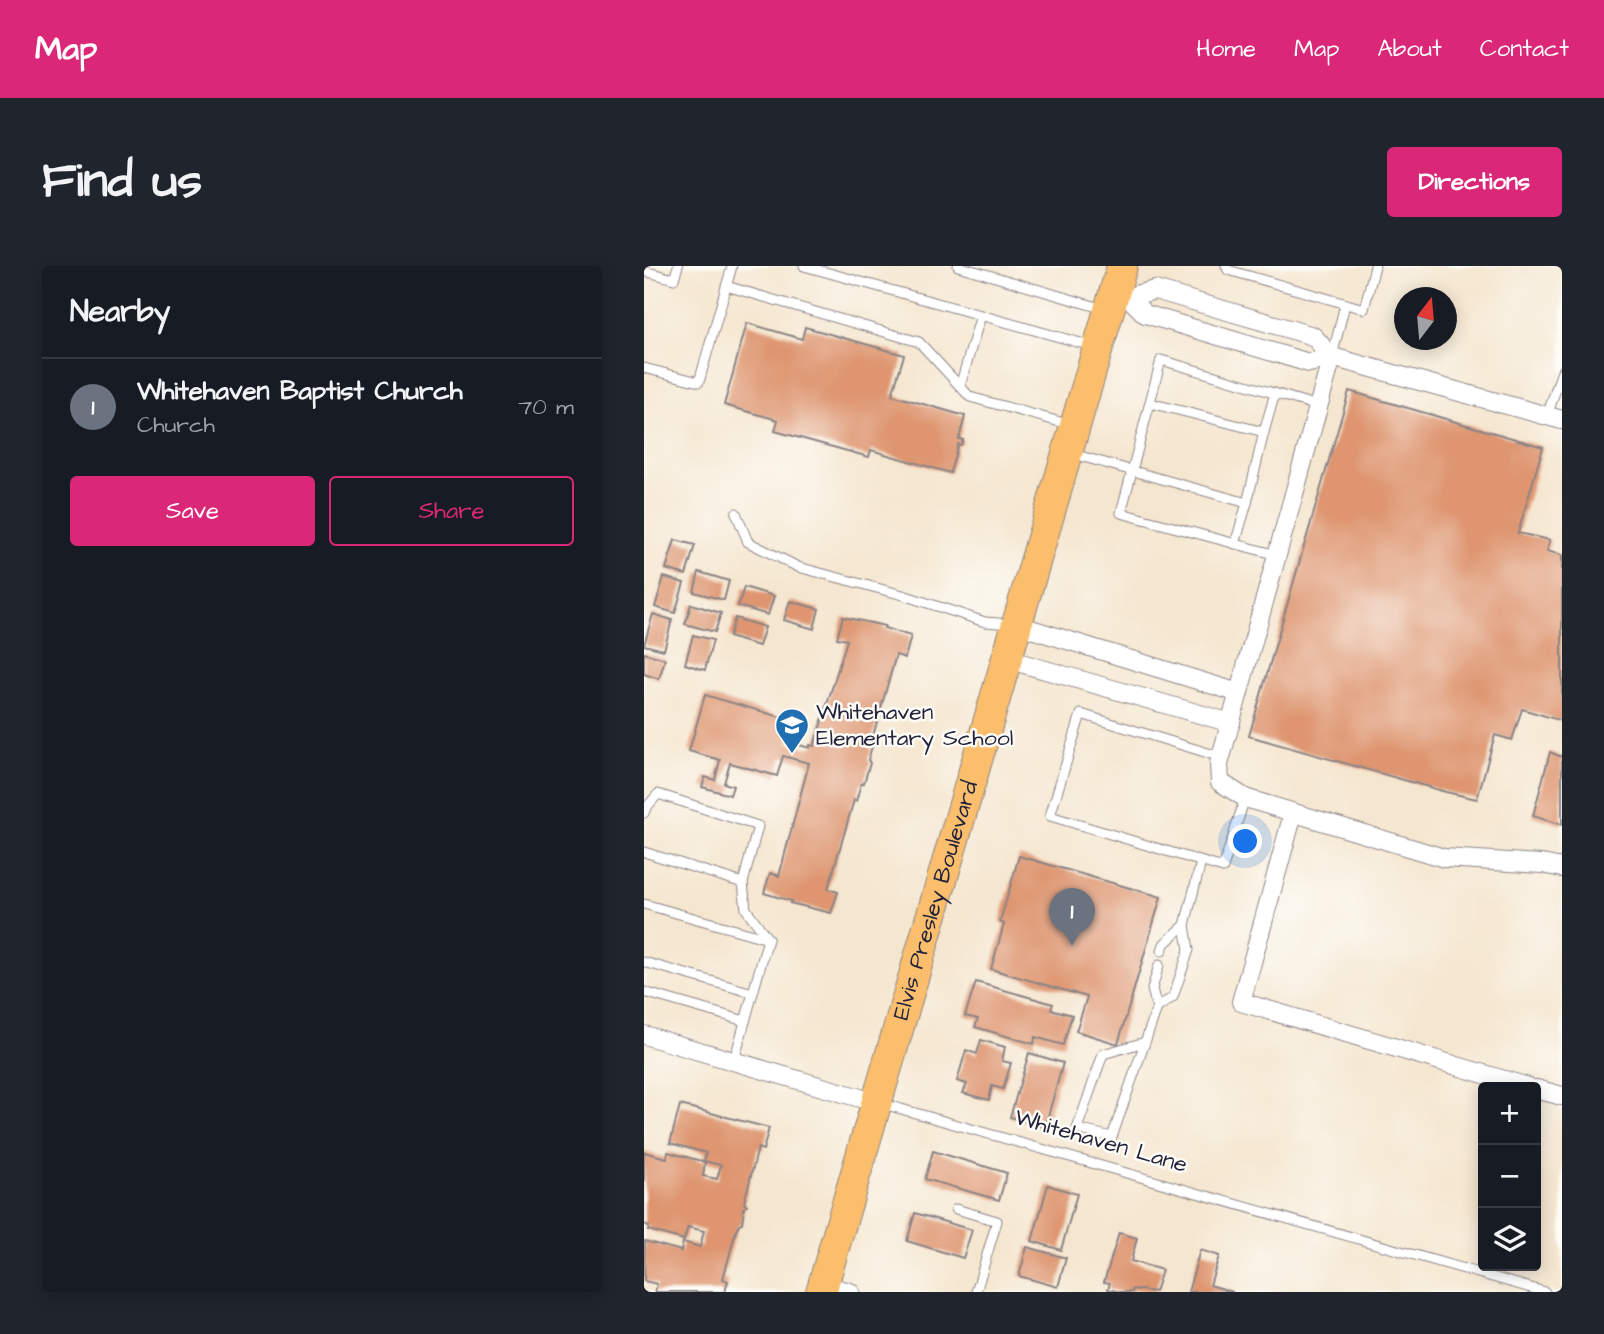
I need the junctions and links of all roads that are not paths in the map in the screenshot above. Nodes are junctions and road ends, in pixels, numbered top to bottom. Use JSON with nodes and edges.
{"nodes":[{"id":1,"x":678,"y":266,"type":"edge"},
{"id":2,"x":732,"y":266,"type":"edge"},
{"id":3,"x":804,"y":266,"type":"edge"},
{"id":4,"x":958,"y":266,"type":"edge"},
{"id":5,"x":1226,"y":266,"type":"edge"},
{"id":6,"x":1375,"y":266,"type":"edge"},
{"id":7,"x":644,"y":271,"type":"edge"},
{"id":8,"x":726,"y":286,"type":"junction"},
{"id":9,"x":1118,"y":292,"type":"edge"},
{"id":10,"x":1345,"y":304,"type":"junction"},
{"id":11,"x":981,"y":315,"type":"junction"},
{"id":12,"x":1098,"y":348,"type":"junction"},
{"id":13,"x":1332,"y":357,"type":"junction"},
{"id":14,"x":644,"y":368,"type":"edge"},
{"id":15,"x":1562,"y":371,"type":"edge"},
{"id":16,"x":960,"y":386,"type":"junction"},
{"id":17,"x":1275,"y":393,"type":"junction"},
{"id":18,"x":1150,"y":403,"type":"junction"},
{"id":19,"x":1318,"y":406,"type":"junction"},
{"id":20,"x":1555,"y":418,"type":"edge"},
{"id":21,"x":1264,"y":432,"type":"junction"},
{"id":22,"x":1071,"y":439,"type":"junction"},
{"id":23,"x":1132,"y":471,"type":"junction"},
{"id":24,"x":1247,"y":503,"type":"junction"},
{"id":25,"x":736,"y":513,"type":"dead end"},
{"id":26,"x":1235,"y":544,"type":"junction"},
{"id":27,"x":1276,"y":555,"type":"junction"},
{"id":28,"x":1018,"y":625,"type":"junction"},
{"id":29,"x":1007,"y":659,"type":"junction"},
{"id":30,"x":1239,"y":693,"type":"junction"},
{"id":31,"x":1231,"y":723,"type":"junction"},
{"id":32,"x":1221,"y":757,"type":"junction"},
{"id":33,"x":1245,"y":799,"type":"junction"},
{"id":34,"x":644,"y":813,"type":"edge"},
{"id":35,"x":1293,"y":814,"type":"junction"},
{"id":36,"x":644,"y":852,"type":"edge"},
{"id":37,"x":1202,"y":862,"type":"junction"},
{"id":38,"x":1562,"y":868,"type":"edge"},
{"id":39,"x":743,"y":883,"type":"junction"},
{"id":40,"x":644,"y":904,"type":"edge"},
{"id":41,"x":1185,"y":925,"type":"junction"},
{"id":42,"x":768,"y":939,"type":"junction"},
{"id":43,"x":1163,"y":951,"type":"dead end"},
{"id":44,"x":644,"y":962,"type":"edge"},
{"id":45,"x":1158,"y":965,"type":"dead end"},
{"id":46,"x":644,"y":992,"type":"edge"},
{"id":47,"x":753,"y":993,"type":"junction"},
{"id":48,"x":1157,"y":1008,"type":"junction"},
{"id":49,"x":745,"y":1023,"type":"junction"},
{"id":50,"x":644,"y":1035,"type":"edge"},
{"id":51,"x":1145,"y":1042,"type":"junction"},
{"id":52,"x":734,"y":1061,"type":"junction"},
{"id":53,"x":1511,"y":1082,"type":"edge"},
{"id":54,"x":1541,"y":1090,"type":"edge"},
{"id":55,"x":1562,"y":1096,"type":"edge"},
{"id":56,"x":874,"y":1102,"type":"junction"},
{"id":57,"x":956,"y":1209,"type":"dead end"},
{"id":58,"x":831,"y":1290,"type":"edge"},
{"id":59,"x":976,"y":1292,"type":"edge"},
{"id":60,"x":1545,"y":1292,"type":"edge"}],
"edges":[{"from":1,"to":7,"type":"lane"},
{"from":2,"to":8,"type":"lane"},
{"from":3,"to":11,"type":"lane"},
{"from":4,"to":9,"type":"lane"},
{"from":5,"to":10,"type":"lane"},
{"from":6,"to":10,"type":"lane"},
{"from":8,"to":14,"type":"lane"},
{"from":8,"to":16,"type":"lane"},
{"from":9,"to":12,"type":"main road","name":"Elvis Presley Boulevard"},
{"from":9,"to":13,"type":"street"},
{"from":9,"to":13,"type":"street"},
{"from":10,"to":13,"type":"lane"},
{"from":11,"to":12,"type":"lane"},
{"from":11,"to":16,"type":"lane"},
{"from":12,"to":22,"type":"main road","name":"Elvis Presley Boulevard"},
{"from":13,"to":19,"type":"street"},
{"from":13,"to":20,"type":"street"},
{"from":15,"to":20,"type":"lane"},
{"from":16,"to":22,"type":"lane"},
{"from":17,"to":18,"type":"lane"},
{"from":17,"to":19,"type":"lane"},
{"from":17,"to":21,"type":"lane"},
{"from":18,"to":21,"type":"lane"},
{"from":18,"to":23,"type":"lane"},
{"from":19,"to":27,"type":"street"},
{"from":21,"to":24,"type":"lane"},
{"from":22,"to":23,"type":"lane"},
{"from":22,"to":28,"type":"main road","name":"Elvis Presley Boulevard"},
{"from":23,"to":24,"type":"lane"},
{"from":23,"to":26,"type":"lane"},
{"from":24,"to":26,"type":"lane"},
{"from":25,"to":28,"type":"lane"},
{"from":26,"to":27,"type":"lane"},
{"from":27,"to":30,"type":"street"},
{"from":28,"to":29,"type":"main road","name":"Elvis Presley Boulevard"},
{"from":28,"to":30,"type":"street"},
{"from":29,"to":31,"type":"street"},
{"from":29,"to":56,"type":"main road","name":"Elvis Presley Boulevard"},
{"from":30,"to":31,"type":"street"},
{"from":31,"to":32,"type":"street"},
{"from":32,"to":33,"type":"street"},
{"from":32,"to":37,"type":"lane"},
{"from":33,"to":35,"type":"street"},
{"from":33,"to":37,"type":"lane"},
{"from":34,"to":39,"type":"lane"},
{"from":35,"to":38,"type":"street"},
{"from":35,"to":53,"type":"street"},
{"from":36,"to":39,"type":"lane"},
{"from":37,"to":41,"type":"lane"},
{"from":39,"to":42,"type":"lane"},
{"from":40,"to":42,"type":"lane"},
{"from":41,"to":43,"type":"lane"},
{"from":41,"to":48,"type":"lane"},
{"from":42,"to":47,"type":"lane"},
{"from":44,"to":47,"type":"lane"},
{"from":45,"to":48,"type":"lane"},
{"from":46,"to":49,"type":"lane"},
{"from":47,"to":49,"type":"lane"},
{"from":48,"to":51,"type":"lane"},
{"from":49,"to":52,"type":"lane"},
{"from":50,"to":52,"type":"street","name":"Whitehaven Lane"},
{"from":51,"to":51,"type":"lane"},
{"from":52,"to":56,"type":"street","name":"Whitehaven Lane"},
{"from":54,"to":55,"type":"street"},
{"from":56,"to":58,"type":"main road","name":"Elvis Presley Boulevard"},
{"from":56,"to":60,"type":"lane","name":"Whitehaven Lane"},
{"from":57,"to":59,"type":"lane"}]}
